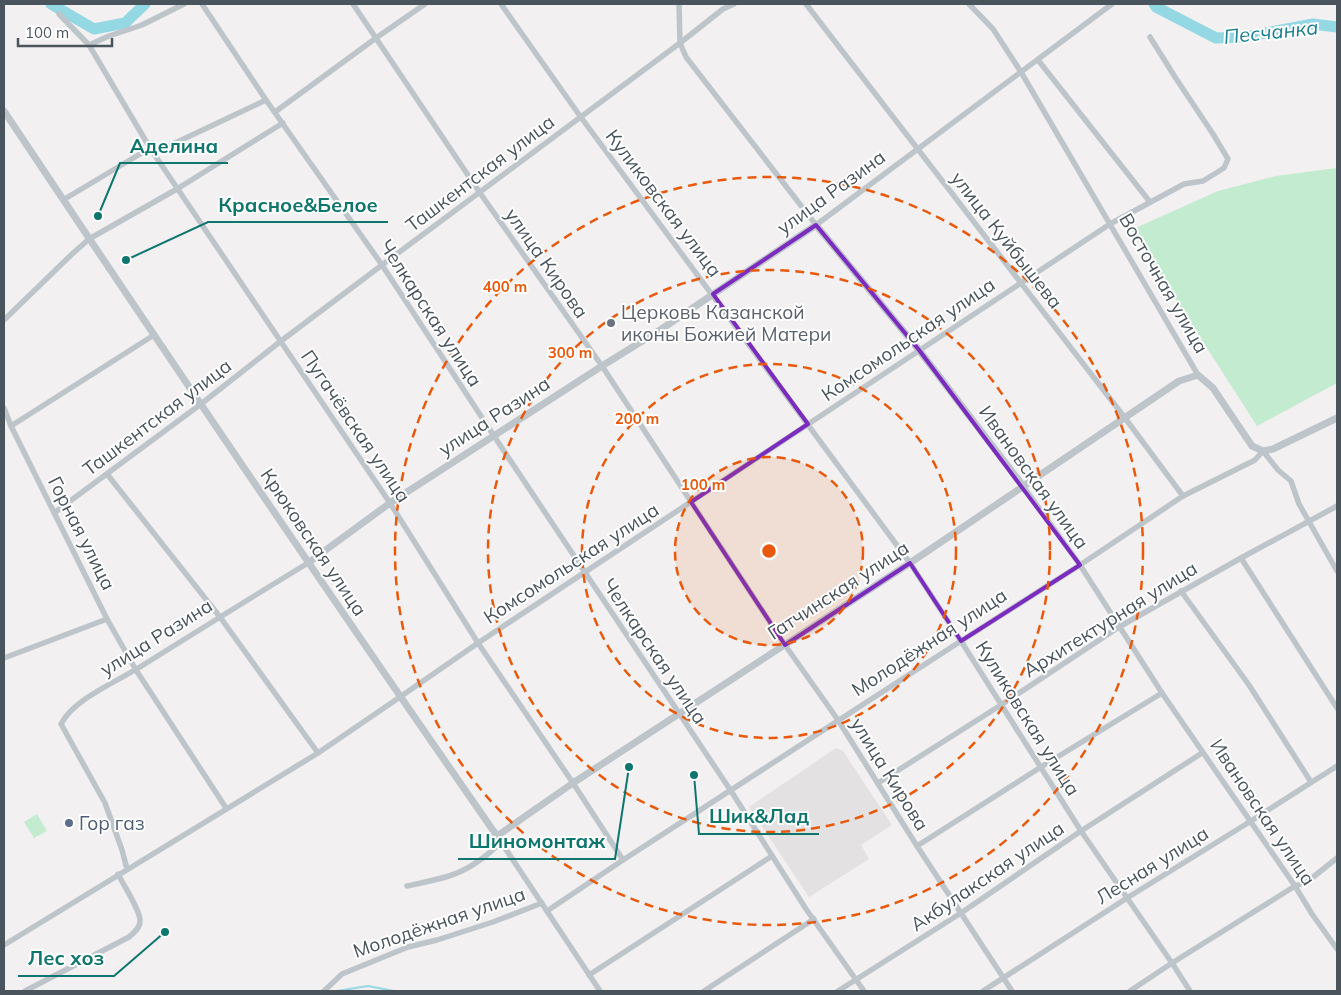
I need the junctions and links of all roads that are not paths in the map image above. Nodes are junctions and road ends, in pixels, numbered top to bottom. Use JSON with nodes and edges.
{"nodes":[{"id":1,"x":184,"y":4,"type":"edge"},
{"id":2,"x":202,"y":4,"type":"edge"},
{"id":3,"x":353,"y":4,"type":"edge"},
{"id":4,"x":425,"y":4,"type":"edge"},
{"id":5,"x":501,"y":4,"type":"edge"},
{"id":6,"x":679,"y":4,"type":"edge"},
{"id":7,"x":734,"y":4,"type":"edge"},
{"id":8,"x":806,"y":4,"type":"edge"},
{"id":9,"x":969,"y":4,"type":"edge"},
{"id":10,"x":1112,"y":4,"type":"edge"},
{"id":11,"x":59,"y":14,"type":"dead end"},
{"id":12,"x":1150,"y":37,"type":"dead end"},
{"id":13,"x":376,"y":38,"type":"junction"},
{"id":14,"x":680,"y":43,"type":"junction"},
{"id":15,"x":89,"y":45,"type":"junction"},
{"id":16,"x":1038,"y":60,"type":"junction"},
{"id":17,"x":1021,"y":72,"type":"junction"},
{"id":18,"x":266,"y":100,"type":"junction"},
{"id":19,"x":4,"y":111,"type":"edge"},
{"id":20,"x":275,"y":112,"type":"junction"},
{"id":21,"x":580,"y":116,"type":"junction"},
{"id":22,"x":283,"y":123,"type":"junction"},
{"id":23,"x":918,"y":149,"type":"junction"},
{"id":24,"x":152,"y":150,"type":"junction"},
{"id":25,"x":177,"y":188,"type":"junction"},
{"id":26,"x":480,"y":193,"type":"junction"},
{"id":27,"x":63,"y":200,"type":"junction"},
{"id":28,"x":1150,"y":202,"type":"junction"},
{"id":29,"x":1110,"y":224,"type":"junction"},
{"id":30,"x":816,"y":225,"type":"junction"},
{"id":31,"x":89,"y":240,"type":"junction"},
{"id":32,"x":382,"y":265,"type":"junction"},
{"id":33,"x":1021,"y":282,"type":"junction"},
{"id":34,"x":713,"y":294,"type":"junction"},
{"id":35,"x":4,"y":320,"type":"edge"},
{"id":36,"x":154,"y":335,"type":"junction"},
{"id":37,"x":281,"y":341,"type":"junction"},
{"id":38,"x":920,"y":350,"type":"junction"},
{"id":39,"x":602,"y":366,"type":"junction"},
{"id":40,"x":1198,"y":375,"type":"junction"},
{"id":41,"x":201,"y":404,"type":"junction"},
{"id":42,"x":4,"y":408,"type":"edge"},
{"id":43,"x":1125,"y":418,"type":"junction"},
{"id":44,"x":1337,"y":418,"type":"edge"},
{"id":45,"x":808,"y":424,"type":"junction"},
{"id":46,"x":11,"y":426,"type":"junction"},
{"id":47,"x":494,"y":436,"type":"junction"},
{"id":48,"x":1262,"y":451,"type":"junction"},
{"id":49,"x":107,"y":474,"type":"junction"},
{"id":50,"x":1023,"y":486,"type":"junction"},
{"id":51,"x":1183,"y":496,"type":"junction"},
{"id":52,"x":691,"y":502,"type":"junction"},
{"id":53,"x":390,"y":503,"type":"junction"},
{"id":54,"x":1337,"y":506,"type":"edge"},
{"id":55,"x":54,"y":513,"type":"junction"},
{"id":56,"x":1309,"y":520,"type":"junction"},
{"id":57,"x":1241,"y":558,"type":"junction"},
{"id":58,"x":308,"y":562,"type":"junction"},
{"id":59,"x":910,"y":563,"type":"junction"},
{"id":60,"x":1080,"y":565,"type":"junction"},
{"id":61,"x":1337,"y":571,"type":"edge"},
{"id":62,"x":584,"y":572,"type":"junction"},
{"id":63,"x":1181,"y":591,"type":"junction"},
{"id":64,"x":220,"y":617,"type":"junction"},
{"id":65,"x":108,"y":618,"type":"junction"},
{"id":66,"x":1119,"y":627,"type":"junction"},
{"id":67,"x":961,"y":640,"type":"junction"},
{"id":68,"x":478,"y":643,"type":"junction"},
{"id":69,"x":785,"y":645,"type":"junction"},
{"id":70,"x":4,"y":658,"type":"edge"},
{"id":71,"x":136,"y":670,"type":"junction"},
{"id":72,"x":1162,"y":693,"type":"junction"},
{"id":73,"x":400,"y":697,"type":"junction"},
{"id":74,"x":1002,"y":705,"type":"junction"},
{"id":75,"x":1337,"y":708,"type":"edge"},
{"id":76,"x":679,"y":713,"type":"junction"},
{"id":77,"x":838,"y":720,"type":"junction"},
{"id":78,"x":318,"y":753,"type":"junction"},
{"id":79,"x":1202,"y":753,"type":"junction"},
{"id":80,"x":1337,"y":766,"type":"edge"},
{"id":81,"x":1041,"y":767,"type":"junction"},
{"id":82,"x":1311,"y":782,"type":"junction"},
{"id":83,"x":573,"y":783,"type":"junction"},
{"id":84,"x":878,"y":783,"type":"junction"},
{"id":85,"x":731,"y":791,"type":"junction"},
{"id":86,"x":226,"y":808,"type":"junction"},
{"id":87,"x":1251,"y":822,"type":"junction"},
{"id":88,"x":1081,"y":830,"type":"junction"},
{"id":89,"x":499,"y":839,"type":"junction"},
{"id":90,"x":917,"y":846,"type":"junction"},
{"id":91,"x":772,"y":856,"type":"junction"},
{"id":92,"x":1337,"y":858,"type":"edge"},
{"id":93,"x":622,"y":860,"type":"junction"},
{"id":94,"x":127,"y":869,"type":"junction"},
{"id":95,"x":118,"y":874,"type":"junction"},
{"id":96,"x":407,"y":886,"type":"dead end"},
{"id":97,"x":1295,"y":886,"type":"junction"},
{"id":98,"x":1127,"y":898,"type":"junction"},
{"id":99,"x":542,"y":903,"type":"junction"},
{"id":100,"x":547,"y":911,"type":"junction"},
{"id":101,"x":961,"y":913,"type":"junction"},
{"id":102,"x":814,"y":919,"type":"junction"},
{"id":103,"x":4,"y":945,"type":"edge"},
{"id":104,"x":1337,"y":949,"type":"edge"},
{"id":105,"x":1172,"y":963,"type":"junction"},
{"id":106,"x":589,"y":975,"type":"junction"},
{"id":107,"x":856,"y":979,"type":"junction"},
{"id":108,"x":1004,"y":979,"type":"junction"},
{"id":109,"x":25,"y":991,"type":"edge"},
{"id":110,"x":324,"y":991,"type":"edge"},
{"id":111,"x":600,"y":991,"type":"edge"},
{"id":112,"x":704,"y":991,"type":"edge"},
{"id":113,"x":838,"y":991,"type":"edge"},
{"id":114,"x":864,"y":991,"type":"edge"},
{"id":115,"x":983,"y":991,"type":"edge"},
{"id":116,"x":1012,"y":991,"type":"edge"},
{"id":117,"x":1130,"y":991,"type":"edge"},
{"id":118,"x":1190,"y":991,"type":"edge"}],
"edges":[{"from":1,"to":15,"type":"street"},
{"from":2,"to":18,"type":"street","name":"Челкарская улица"},
{"from":3,"to":13,"type":"street","name":"улица Кирова"},
{"from":4,"to":13,"type":"street"},
{"from":5,"to":21,"type":"street","name":"Куликовская улица"},
{"from":6,"to":14,"type":"street"},
{"from":7,"to":14,"type":"street","name":"Ташкентская улица"},
{"from":8,"to":23,"type":"street","name":"улица Куйбышева"},
{"from":9,"to":17,"type":"street","name":"Восточная улица"},
{"from":10,"to":16,"type":"street","name":"улица Разина"},
{"from":11,"to":15,"type":"street","name":"Пугачёвская улица"},
{"from":12,"to":28,"type":"street","name":"Комсомольская улица"},
{"from":13,"to":20,"type":"street"},
{"from":13,"to":26,"type":"street","name":"улица Кирова"},
{"from":14,"to":21,"type":"street","name":"Ташкентская улица"},
{"from":14,"to":30,"type":"street","name":"Ивановская улица"},
{"from":15,"to":24,"type":"street","name":"Пугачёвская улица"},
{"from":16,"to":17,"type":"street","name":"улица Разина"},
{"from":16,"to":28,"type":"street","name":"Восточная улица"},
{"from":17,"to":23,"type":"street","name":"улица Разина"},
{"from":17,"to":29,"type":"street","name":"Восточная улица"},
{"from":18,"to":20,"type":"street","name":"Челкарская улица"},
{"from":18,"to":24,"type":"street"},
{"from":19,"to":27,"type":"street","name":"Крюковская улица"},
{"from":20,"to":22,"type":"street","name":"Челкарская улица"},
{"from":21,"to":26,"type":"street","name":"Ташкентская улица"},
{"from":21,"to":34,"type":"street","name":"Куликовская улица"},
{"from":22,"to":25,"type":"street"},
{"from":22,"to":32,"type":"street","name":"Челкарская улица"},
{"from":23,"to":30,"type":"street","name":"улица Разина"},
{"from":23,"to":33,"type":"street","name":"улица Куйбышева"},
{"from":24,"to":25,"type":"street","name":"Пугачёвская улица"},
{"from":24,"to":27,"type":"street"},
{"from":25,"to":31,"type":"street"},
{"from":25,"to":37,"type":"street","name":"Пугачёвская улица"},
{"from":26,"to":32,"type":"street","name":"Ташкентская улица"},
{"from":26,"to":39,"type":"street","name":"улица Кирова"},
{"from":27,"to":31,"type":"street","name":"Крюковская улица"},
{"from":28,"to":29,"type":"street","name":"Комсомольская улица"},
{"from":29,"to":33,"type":"street","name":"Комсомольская улица"},
{"from":29,"to":40,"type":"street","name":"Восточная улица"},
{"from":30,"to":34,"type":"street","name":"улица Разина"},
{"from":30,"to":38,"type":"street","name":"Ивановская улица"},
{"from":31,"to":35,"type":"street"},
{"from":31,"to":36,"type":"street","name":"Крюковская улица"},
{"from":32,"to":37,"type":"street","name":"Ташкентская улица"},
{"from":32,"to":47,"type":"street","name":"Челкарская улица"},
{"from":33,"to":38,"type":"street","name":"Комсомольская улица"},
{"from":33,"to":43,"type":"street","name":"улица Куйбышева"},
{"from":34,"to":39,"type":"street","name":"улица Разина"},
{"from":34,"to":45,"type":"street","name":"Куликовская улица"},
{"from":36,"to":41,"type":"street","name":"Крюковская улица"},
{"from":36,"to":46,"type":"street"},
{"from":37,"to":41,"type":"street","name":"Ташкентская улица"},
{"from":37,"to":53,"type":"street","name":"Пугачёвская улица"},
{"from":38,"to":45,"type":"street","name":"Комсомольская улица"},
{"from":38,"to":50,"type":"street","name":"Ивановская улица"},
{"from":39,"to":47,"type":"street","name":"улица Разина"},
{"from":39,"to":52,"type":"street","name":"улица Кирова"},
{"from":40,"to":43,"type":"street","name":"Гатчинская улица"},
{"from":40,"to":48,"type":"street","name":"Восточная улица"},
{"from":41,"to":49,"type":"street","name":"Ташкентская улица"},
{"from":41,"to":58,"type":"street","name":"Крюковская улица"},
{"from":42,"to":46,"type":"street","name":"Горная улица"},
{"from":43,"to":50,"type":"street","name":"Гатчинская улица"},
{"from":43,"to":51,"type":"street","name":"улица Куйбышева"},
{"from":44,"to":48,"type":"street","name":"Молодёжная улица"},
{"from":45,"to":52,"type":"street","name":"Комсомольская улица"},
{"from":45,"to":59,"type":"street","name":"Куликовская улица"},
{"from":46,"to":55,"type":"street","name":"Горная улица"},
{"from":47,"to":53,"type":"street","name":"улица Разина"},
{"from":47,"to":62,"type":"street","name":"Челкарская улица"},
{"from":48,"to":51,"type":"street","name":"Молодёжная улица"},
{"from":48,"to":56,"type":"street","name":"Восточная улица"},
{"from":49,"to":55,"type":"street","name":"Ташкентская улица"},
{"from":49,"to":64,"type":"street"},
{"from":50,"to":59,"type":"street","name":"Гатчинская улица"},
{"from":50,"to":60,"type":"street","name":"Ивановская улица"},
{"from":51,"to":60,"type":"street","name":"Молодёжная улица"},
{"from":52,"to":62,"type":"street","name":"Комсомольская улица"},
{"from":52,"to":69,"type":"street","name":"улица Кирова"},
{"from":53,"to":58,"type":"street","name":"улица Разина"},
{"from":53,"to":68,"type":"street","name":"Пугачёвская улица"},
{"from":54,"to":56,"type":"street","name":"Архитектурная улица"},
{"from":55,"to":65,"type":"street","name":"Горная улица"},
{"from":56,"to":57,"type":"street","name":"Архитектурная улица"},
{"from":56,"to":61,"type":"street","name":"Восточная улица"},
{"from":57,"to":63,"type":"street","name":"Архитектурная улица"},
{"from":57,"to":75,"type":"street"},
{"from":58,"to":64,"type":"street","name":"улица Разина"},
{"from":58,"to":73,"type":"street","name":"Крюковская улица"},
{"from":59,"to":67,"type":"street","name":"Куликовская улица"},
{"from":59,"to":69,"type":"street","name":"Гатчинская улица"},
{"from":60,"to":66,"type":"street","name":"Ивановская улица"},
{"from":60,"to":67,"type":"street","name":"Молодёжная улица"},
{"from":62,"to":68,"type":"street","name":"Комсомольская улица"},
{"from":62,"to":76,"type":"street","name":"Челкарская улица"},
{"from":63,"to":66,"type":"street","name":"Архитектурная улица"},
{"from":63,"to":82,"type":"street"},
{"from":64,"to":71,"type":"street","name":"улица Разина"},
{"from":64,"to":78,"type":"street"},
{"from":65,"to":70,"type":"street"},
{"from":65,"to":71,"type":"street","name":"Горная улица"},
{"from":66,"to":72,"type":"street","name":"Ивановская улица"},
{"from":66,"to":74,"type":"street","name":"Архитектурная улица"},
{"from":67,"to":74,"type":"street","name":"Куликовская улица"},
{"from":67,"to":77,"type":"street","name":"Молодёжная улица"},
{"from":68,"to":73,"type":"street","name":"Комсомольская улица"},
{"from":68,"to":83,"type":"street","name":"Пугачёвская улица"},
{"from":69,"to":76,"type":"street","name":"Гатчинская улица"},
{"from":69,"to":77,"type":"street","name":"улица Кирова"},
{"from":71,"to":86,"type":"street","name":"Горная улица"},
{"from":71,"to":94,"type":"street","name":"улица Разина"},
{"from":72,"to":79,"type":"street","name":"Ивановская улица"},
{"from":72,"to":81,"type":"street"},
{"from":73,"to":78,"type":"street","name":"Комсомольская улица"},
{"from":73,"to":89,"type":"street","name":"Крюковская улица"},
{"from":74,"to":81,"type":"street","name":"Куликовская улица"},
{"from":74,"to":84,"type":"street","name":"Архитектурная улица"},
{"from":76,"to":83,"type":"street","name":"Гатчинская улица"},
{"from":76,"to":85,"type":"street","name":"Челкарская улица"},
{"from":77,"to":84,"type":"street","name":"улица Кирова"},
{"from":77,"to":85,"type":"street","name":"Молодёжная улица"},
{"from":78,"to":86,"type":"street","name":"Комсомольская улица"},
{"from":79,"to":87,"type":"street","name":"Ивановская улица"},
{"from":79,"to":88,"type":"street","name":"Акбулакская улица"},
{"from":80,"to":82,"type":"street","name":"Лесная улица"},
{"from":81,"to":88,"type":"street","name":"Куликовская улица"},
{"from":81,"to":90,"type":"street"},
{"from":82,"to":87,"type":"street","name":"Лесная улица"},
{"from":83,"to":89,"type":"street","name":"Гатчинская улица"},
{"from":83,"to":93,"type":"street","name":"Пугачёвская улица"},
{"from":84,"to":90,"type":"street","name":"улица Кирова"},
{"from":85,"to":91,"type":"street","name":"Челкарская улица"},
{"from":85,"to":93,"type":"street","name":"Молодёжная улица"},
{"from":86,"to":94,"type":"street","name":"Комсомольская улица"},
{"from":87,"to":97,"type":"street","name":"Ивановская улица"},
{"from":87,"to":98,"type":"street","name":"Лесная улица"},
{"from":88,"to":98,"type":"street","name":"Куликовская улица"},
{"from":88,"to":101,"type":"street","name":"Акбулакская улица"},
{"from":89,"to":96,"type":"street","name":"Гатчинская улица"},
{"from":89,"to":99,"type":"street","name":"Крюковская улица"},
{"from":90,"to":101,"type":"street","name":"улица Кирова"},
{"from":91,"to":102,"type":"street","name":"Челкарская улица"},
{"from":91,"to":106,"type":"street"},
{"from":92,"to":97,"type":"street"},
{"from":93,"to":100,"type":"street","name":"Молодёжная улица"},
{"from":94,"to":95,"type":"street","name":"Комсомольская улица"},
{"from":95,"to":103,"type":"street","name":"Комсомольская улица"},
{"from":95,"to":109,"type":"street"},
{"from":97,"to":104,"type":"street","name":"Ивановская улица"},
{"from":97,"to":105,"type":"street"},
{"from":98,"to":105,"type":"street","name":"Куликовская улица"},
{"from":98,"to":108,"type":"street","name":"Лесная улица"},
{"from":99,"to":100,"type":"street","name":"Крюковская улица"},
{"from":99,"to":110,"type":"street","name":"Молодёжная улица"},
{"from":100,"to":106,"type":"street","name":"Крюковская улица"},
{"from":101,"to":107,"type":"street","name":"Акбулакская улица"},
{"from":101,"to":108,"type":"street","name":"улица Кирова"},
{"from":102,"to":107,"type":"street","name":"Челкарская улица"},
{"from":102,"to":112,"type":"street"},
{"from":105,"to":117,"type":"street"},
{"from":105,"to":118,"type":"street","name":"Куликовская улица"},
{"from":106,"to":111,"type":"street","name":"Крюковская улица"},
{"from":107,"to":113,"type":"street","name":"Акбулакская улица"},
{"from":107,"to":114,"type":"street","name":"Челкарская улица"},
{"from":108,"to":115,"type":"street","name":"Лесная улица"},
{"from":108,"to":116,"type":"street","name":"улица Кирова"}]}
